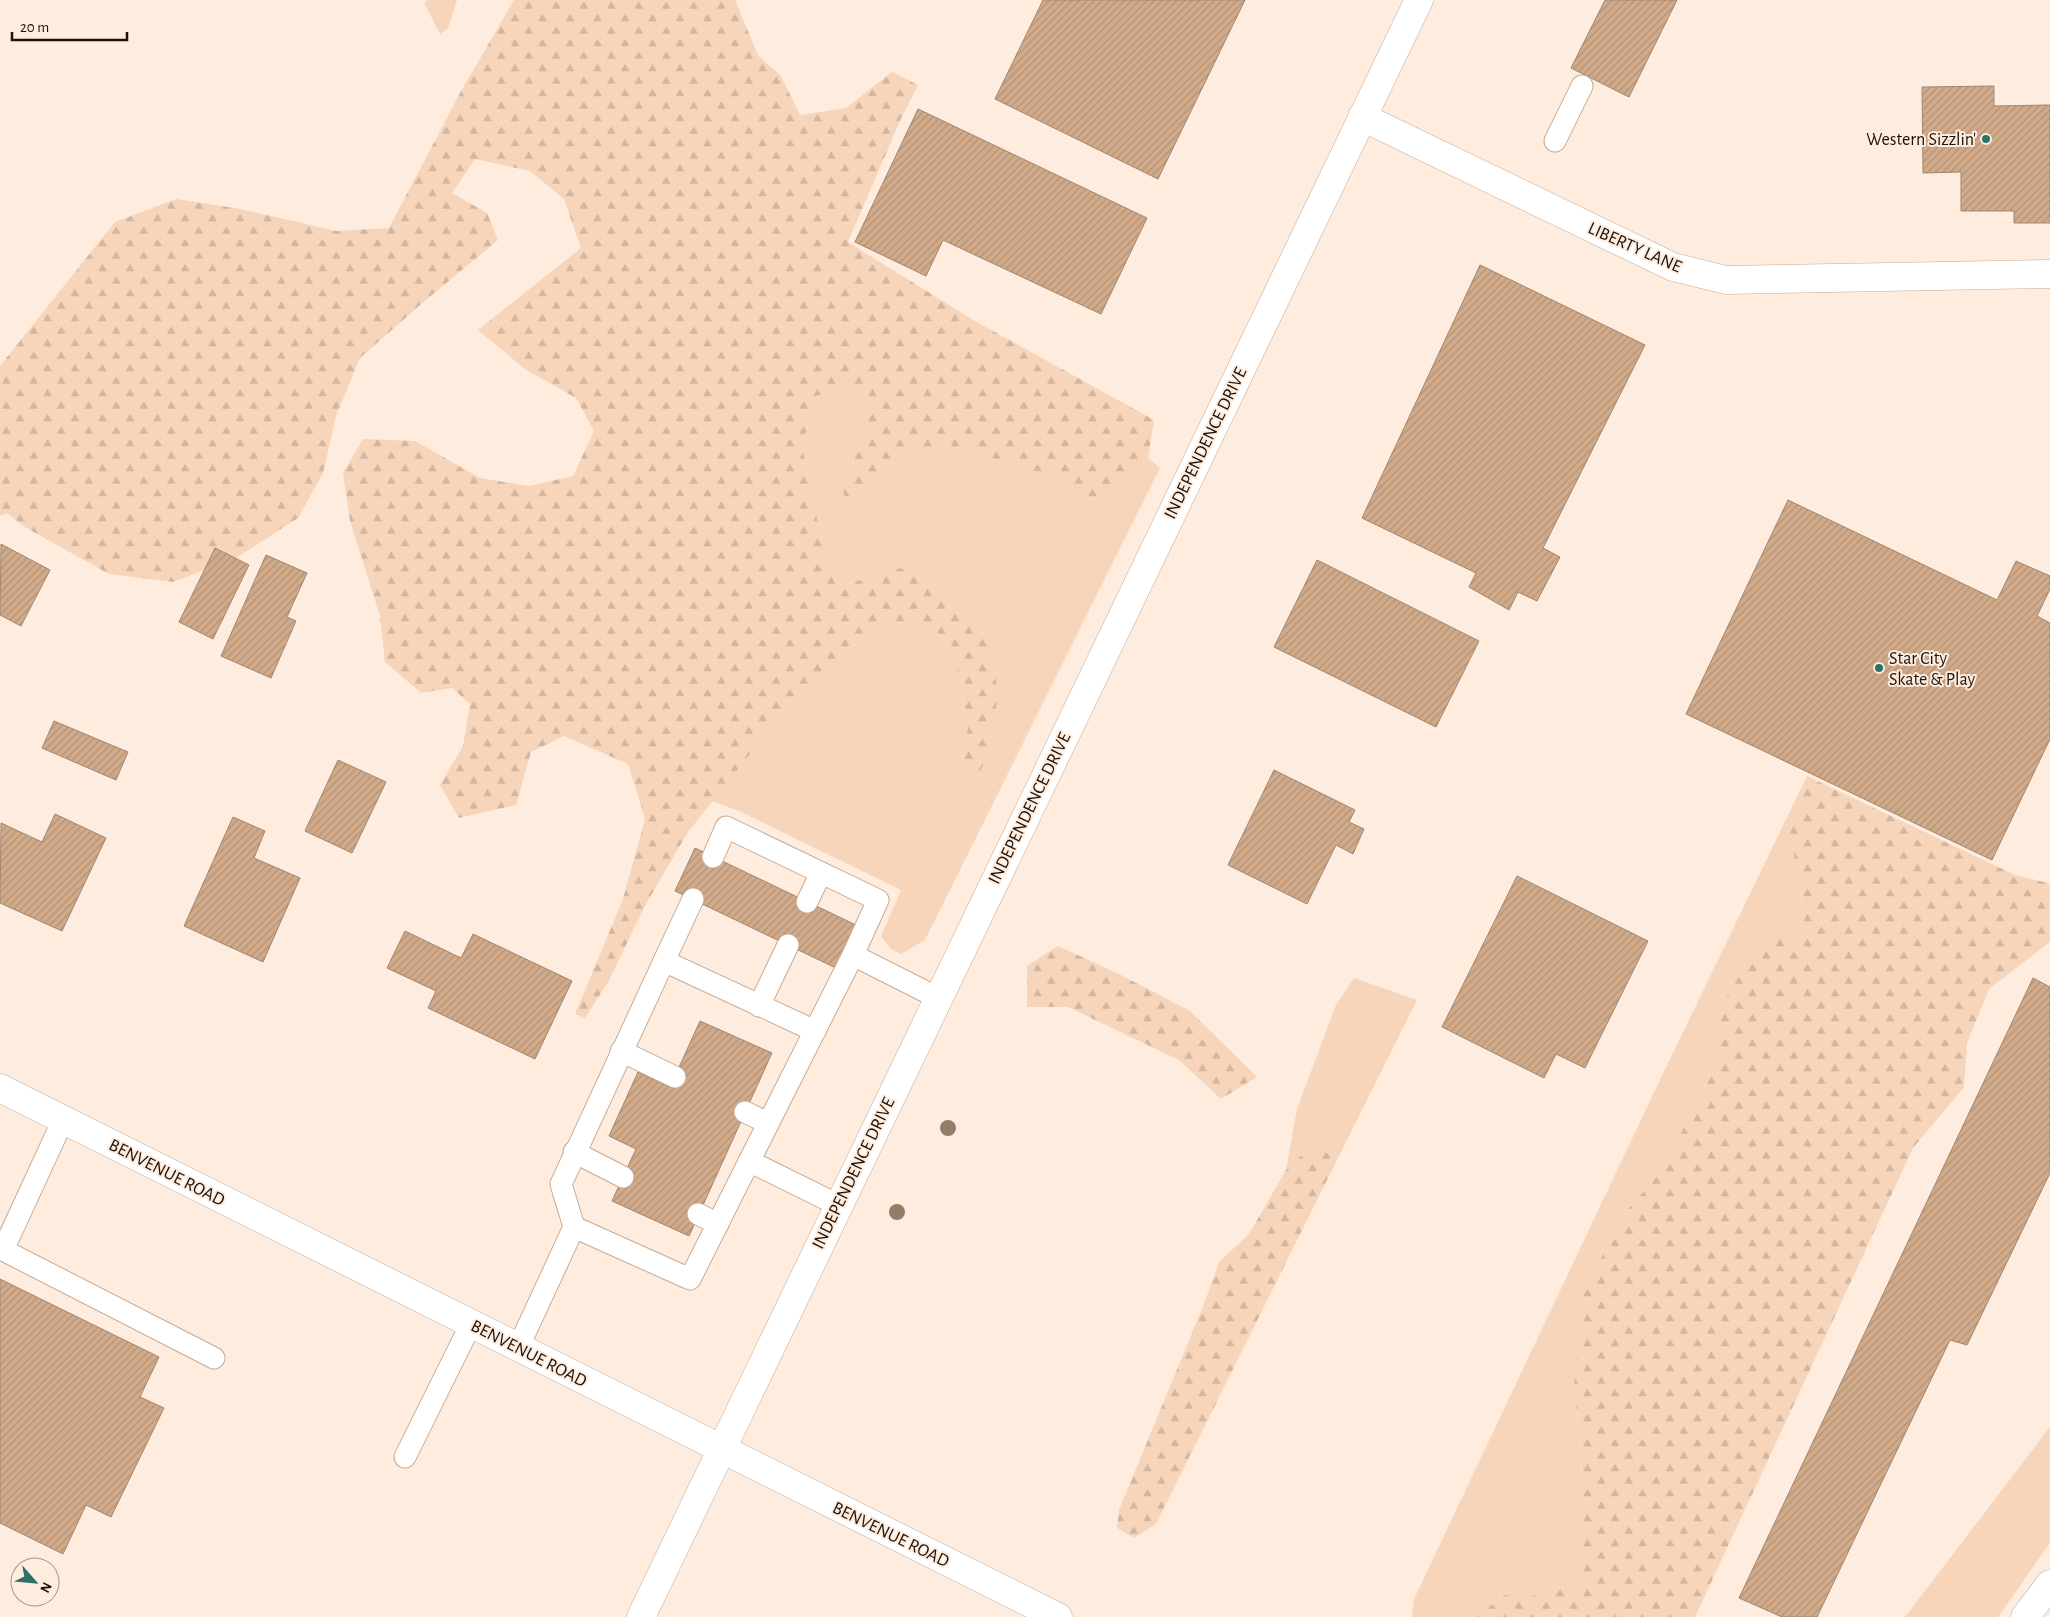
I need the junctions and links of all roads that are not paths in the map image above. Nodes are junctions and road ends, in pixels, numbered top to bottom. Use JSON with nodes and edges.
{"nodes":[{"id":1,"x":1418,"y":0,"type":"edge"},
{"id":2,"x":1582,"y":86,"type":"dead end"},
{"id":3,"x":1362,"y":117,"type":"junction"},
{"id":4,"x":1554,"y":141,"type":"dead end"},
{"id":5,"x":2050,"y":274,"type":"edge"},
{"id":6,"x":713,"y":857,"type":"dead end"},
{"id":7,"x":821,"y":873,"type":"junction"},
{"id":8,"x":693,"y":899,"type":"dead end"},
{"id":9,"x":807,"y":902,"type":"dead end"},
{"id":10,"x":788,"y":945,"type":"dead end"},
{"id":11,"x":853,"y":955,"type":"junction"},
{"id":12,"x":664,"y":961,"type":"junction"},
{"id":13,"x":938,"y":998,"type":"junction"},
{"id":14,"x":759,"y":1006,"type":"junction"},
{"id":15,"x":814,"y":1031,"type":"junction"},
{"id":16,"x":621,"y":1051,"type":"junction"},
{"id":17,"x":675,"y":1077,"type":"dead end"},
{"id":18,"x":0,"y":1088,"type":"edge"},
{"id":19,"x":746,"y":1112,"type":"dead end"},
{"id":20,"x":63,"y":1120,"type":"junction"},
{"id":21,"x":768,"y":1123,"type":"junction"},
{"id":22,"x":574,"y":1152,"type":"junction"},
{"id":23,"x":749,"y":1161,"type":"junction"},
{"id":24,"x":623,"y":1177,"type":"dead end"},
{"id":25,"x":838,"y":1205,"type":"junction"},
{"id":26,"x":698,"y":1214,"type":"dead end"},
{"id":27,"x":718,"y":1224,"type":"junction"},
{"id":28,"x":574,"y":1227,"type":"junction"},
{"id":29,"x":471,"y":1324,"type":"junction"},
{"id":30,"x":518,"y":1348,"type":"junction"},
{"id":31,"x":214,"y":1358,"type":"dead end"},
{"id":32,"x":721,"y":1450,"type":"junction"},
{"id":33,"x":405,"y":1458,"type":"dead end"},
{"id":34,"x":2050,"y":1584,"type":"edge"},
{"id":35,"x":641,"y":1617,"type":"edge"},
{"id":36,"x":1058,"y":1617,"type":"edge"},
{"id":37,"x":2025,"y":1617,"type":"edge"}],
"edges":[{"from":1,"to":3,"type":"main road","name":"INDEPENDENCE DRIVE"},
{"from":2,"to":4,"type":"lane"},
{"from":3,"to":5,"type":"main road","name":"LIBERTY LANE"},
{"from":3,"to":13,"type":"main road","name":"INDEPENDENCE DRIVE"},
{"from":6,"to":7,"type":"lane"},
{"from":7,"to":9,"type":"lane"},
{"from":7,"to":11,"type":"lane"},
{"from":8,"to":12,"type":"lane"},
{"from":10,"to":14,"type":"lane"},
{"from":11,"to":13,"type":"lane"},
{"from":11,"to":15,"type":"lane"},
{"from":12,"to":14,"type":"lane"},
{"from":12,"to":16,"type":"lane"},
{"from":13,"to":25,"type":"main road","name":"INDEPENDENCE DRIVE"},
{"from":14,"to":15,"type":"lane"},
{"from":15,"to":21,"type":"lane"},
{"from":16,"to":17,"type":"lane"},
{"from":16,"to":22,"type":"lane"},
{"from":18,"to":20,"type":"main road","name":"BENVENUE ROAD"},
{"from":19,"to":21,"type":"lane"},
{"from":20,"to":29,"type":"main road","name":"BENVENUE ROAD"},
{"from":20,"to":31,"type":"lane"},
{"from":21,"to":23,"type":"lane"},
{"from":22,"to":24,"type":"lane"},
{"from":22,"to":28,"type":"lane"},
{"from":23,"to":25,"type":"lane"},
{"from":23,"to":27,"type":"lane"},
{"from":25,"to":32,"type":"main road","name":"INDEPENDENCE DRIVE"},
{"from":26,"to":27,"type":"lane"},
{"from":27,"to":28,"type":"lane"},
{"from":28,"to":30,"type":"lane"},
{"from":29,"to":30,"type":"main road","name":"BENVENUE ROAD"},
{"from":29,"to":33,"type":"lane"},
{"from":30,"to":32,"type":"main road","name":"BENVENUE ROAD"},
{"from":32,"to":35,"type":"main road","name":"INDEPENDENCE DRIVE"},
{"from":32,"to":36,"type":"main road","name":"BENVENUE ROAD"},
{"from":34,"to":37,"type":"main road"}]}
